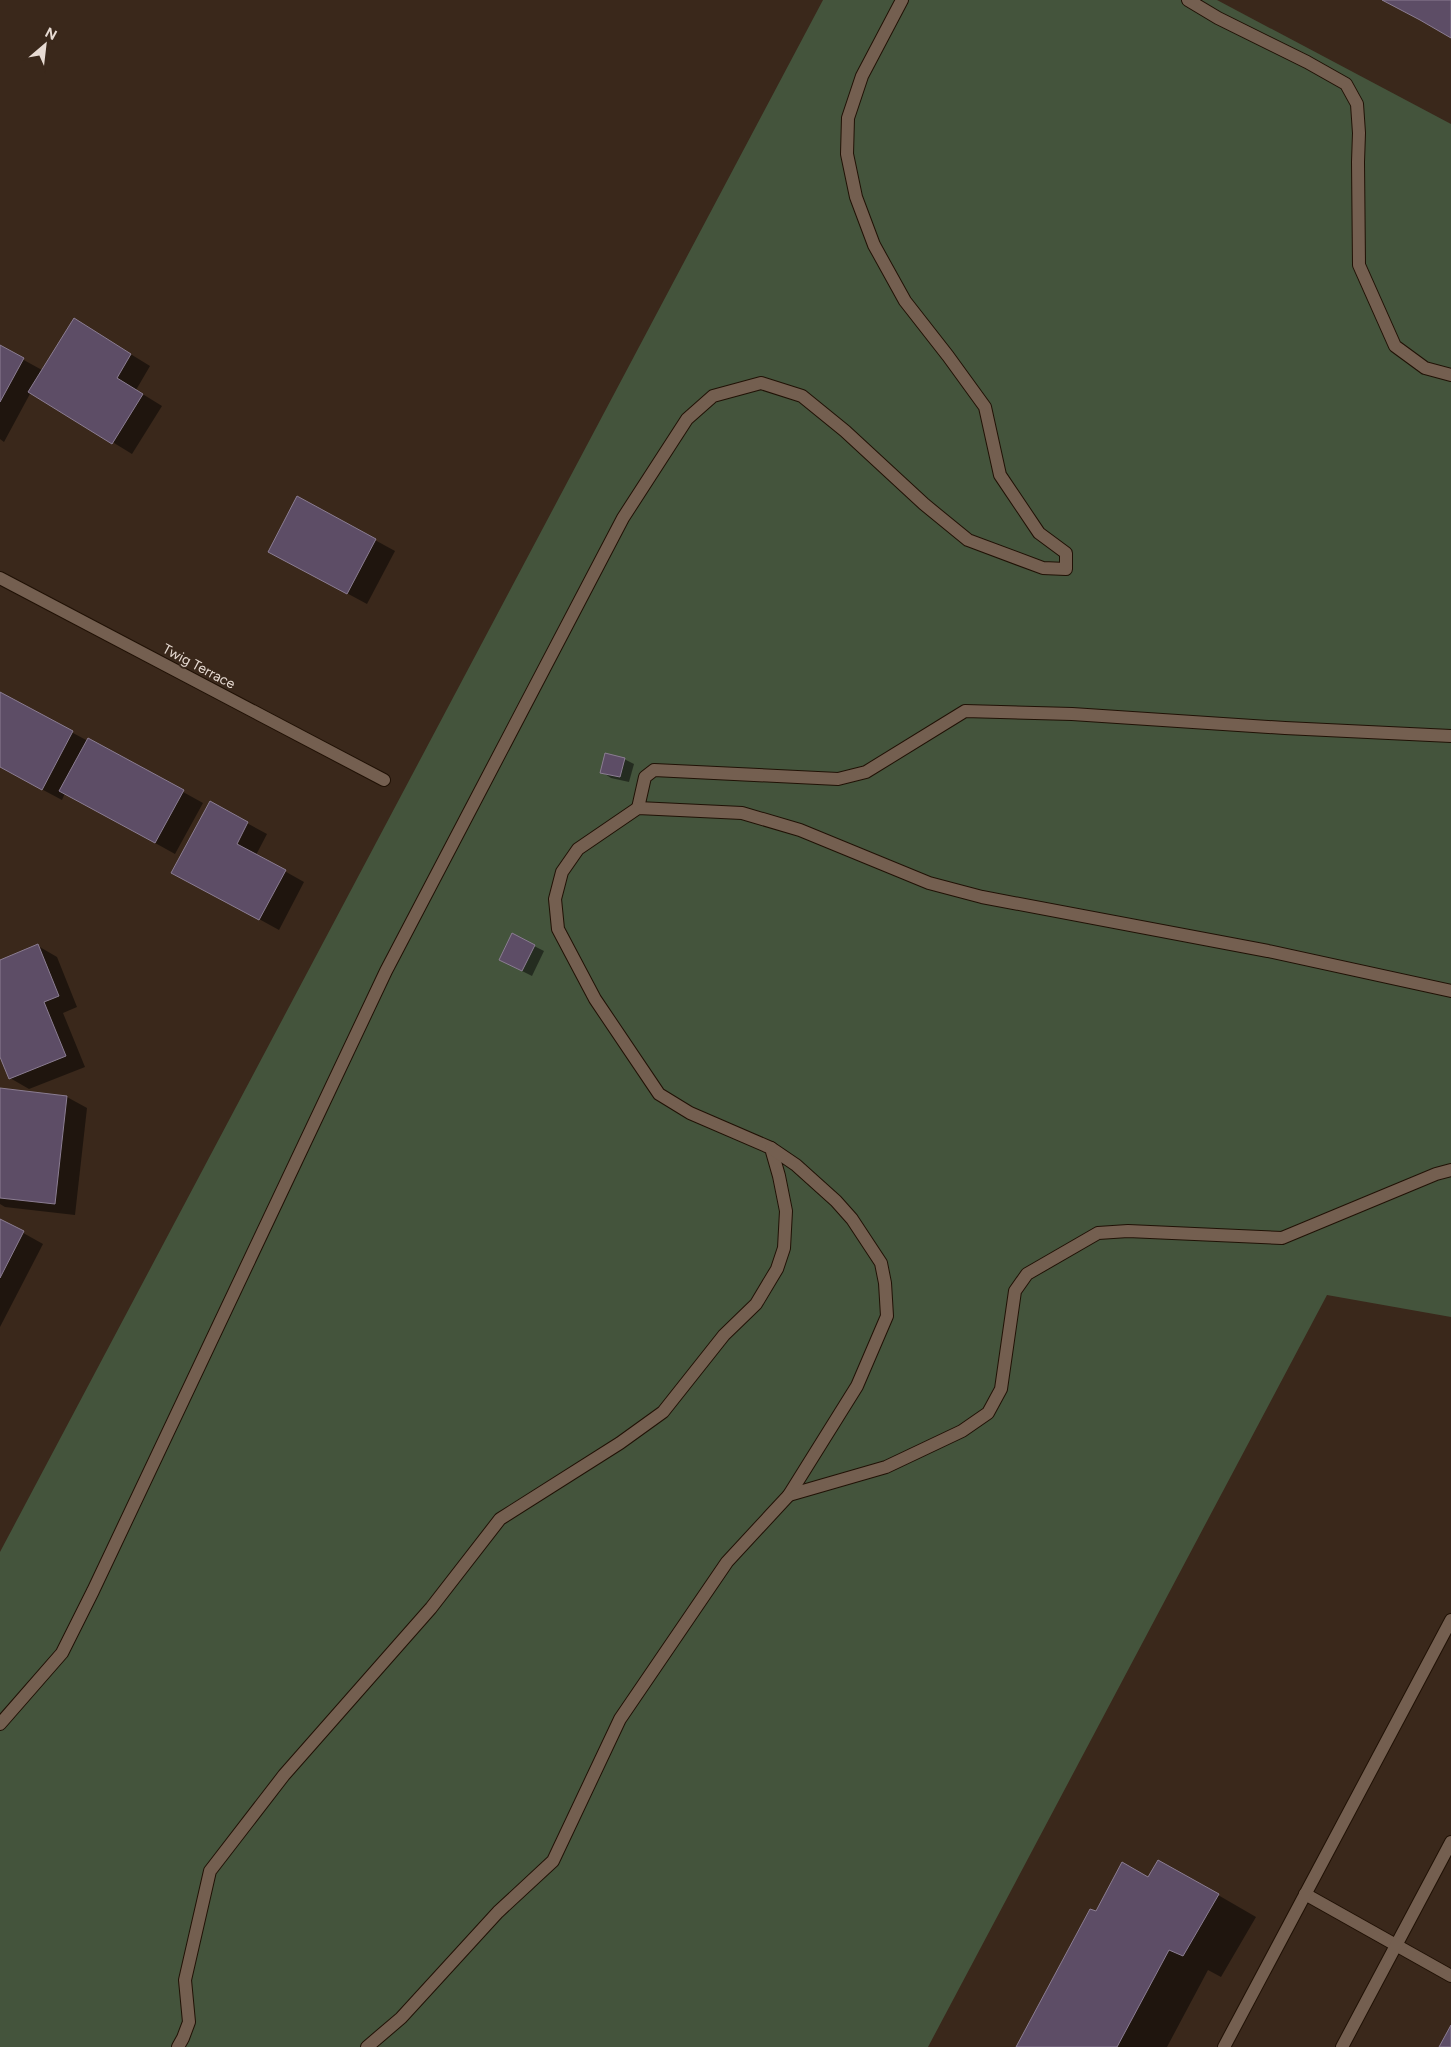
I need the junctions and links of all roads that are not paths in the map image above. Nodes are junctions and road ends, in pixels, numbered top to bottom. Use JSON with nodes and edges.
{"nodes":[{"id":1,"x":902,"y":0,"type":"edge"},
{"id":2,"x":1188,"y":0,"type":"edge"},
{"id":3,"x":1451,"y":375,"type":"edge"},
{"id":4,"x":0,"y":578,"type":"edge"},
{"id":5,"x":1451,"y":736,"type":"edge"},
{"id":6,"x":384,"y":780,"type":"dead end"},
{"id":7,"x":638,"y":808,"type":"junction"},
{"id":8,"x":1451,"y":991,"type":"edge"},
{"id":9,"x":771,"y":1148,"type":"junction"},
{"id":10,"x":1451,"y":1170,"type":"edge"},
{"id":11,"x":789,"y":1495,"type":"junction"},
{"id":12,"x":1451,"y":1620,"type":"edge"},
{"id":13,"x":0,"y":1724,"type":"edge"},
{"id":14,"x":1451,"y":1842,"type":"edge"},
{"id":15,"x":1305,"y":1894,"type":"junction"},
{"id":16,"x":1396,"y":1946,"type":"junction"},
{"id":17,"x":1451,"y":1976,"type":"edge"},
{"id":18,"x":178,"y":2047,"type":"edge"},
{"id":19,"x":367,"y":2047,"type":"edge"},
{"id":20,"x":1224,"y":2047,"type":"edge"},
{"id":21,"x":1342,"y":2047,"type":"edge"}],
"edges":[{"from":1,"to":13,"type":"street"},
{"from":2,"to":3,"type":"street"},
{"from":4,"to":6,"type":"street","name":"Twig Terrace"},
{"from":5,"to":7,"type":"street"},
{"from":7,"to":8,"type":"street"},
{"from":7,"to":9,"type":"street"},
{"from":9,"to":11,"type":"street"},
{"from":9,"to":18,"type":"street"},
{"from":10,"to":11,"type":"street"},
{"from":11,"to":19,"type":"street"},
{"from":12,"to":15,"type":"street"},
{"from":14,"to":16,"type":"street"},
{"from":15,"to":16,"type":"street"},
{"from":15,"to":20,"type":"street"},
{"from":16,"to":17,"type":"street"},
{"from":16,"to":21,"type":"street"}]}
